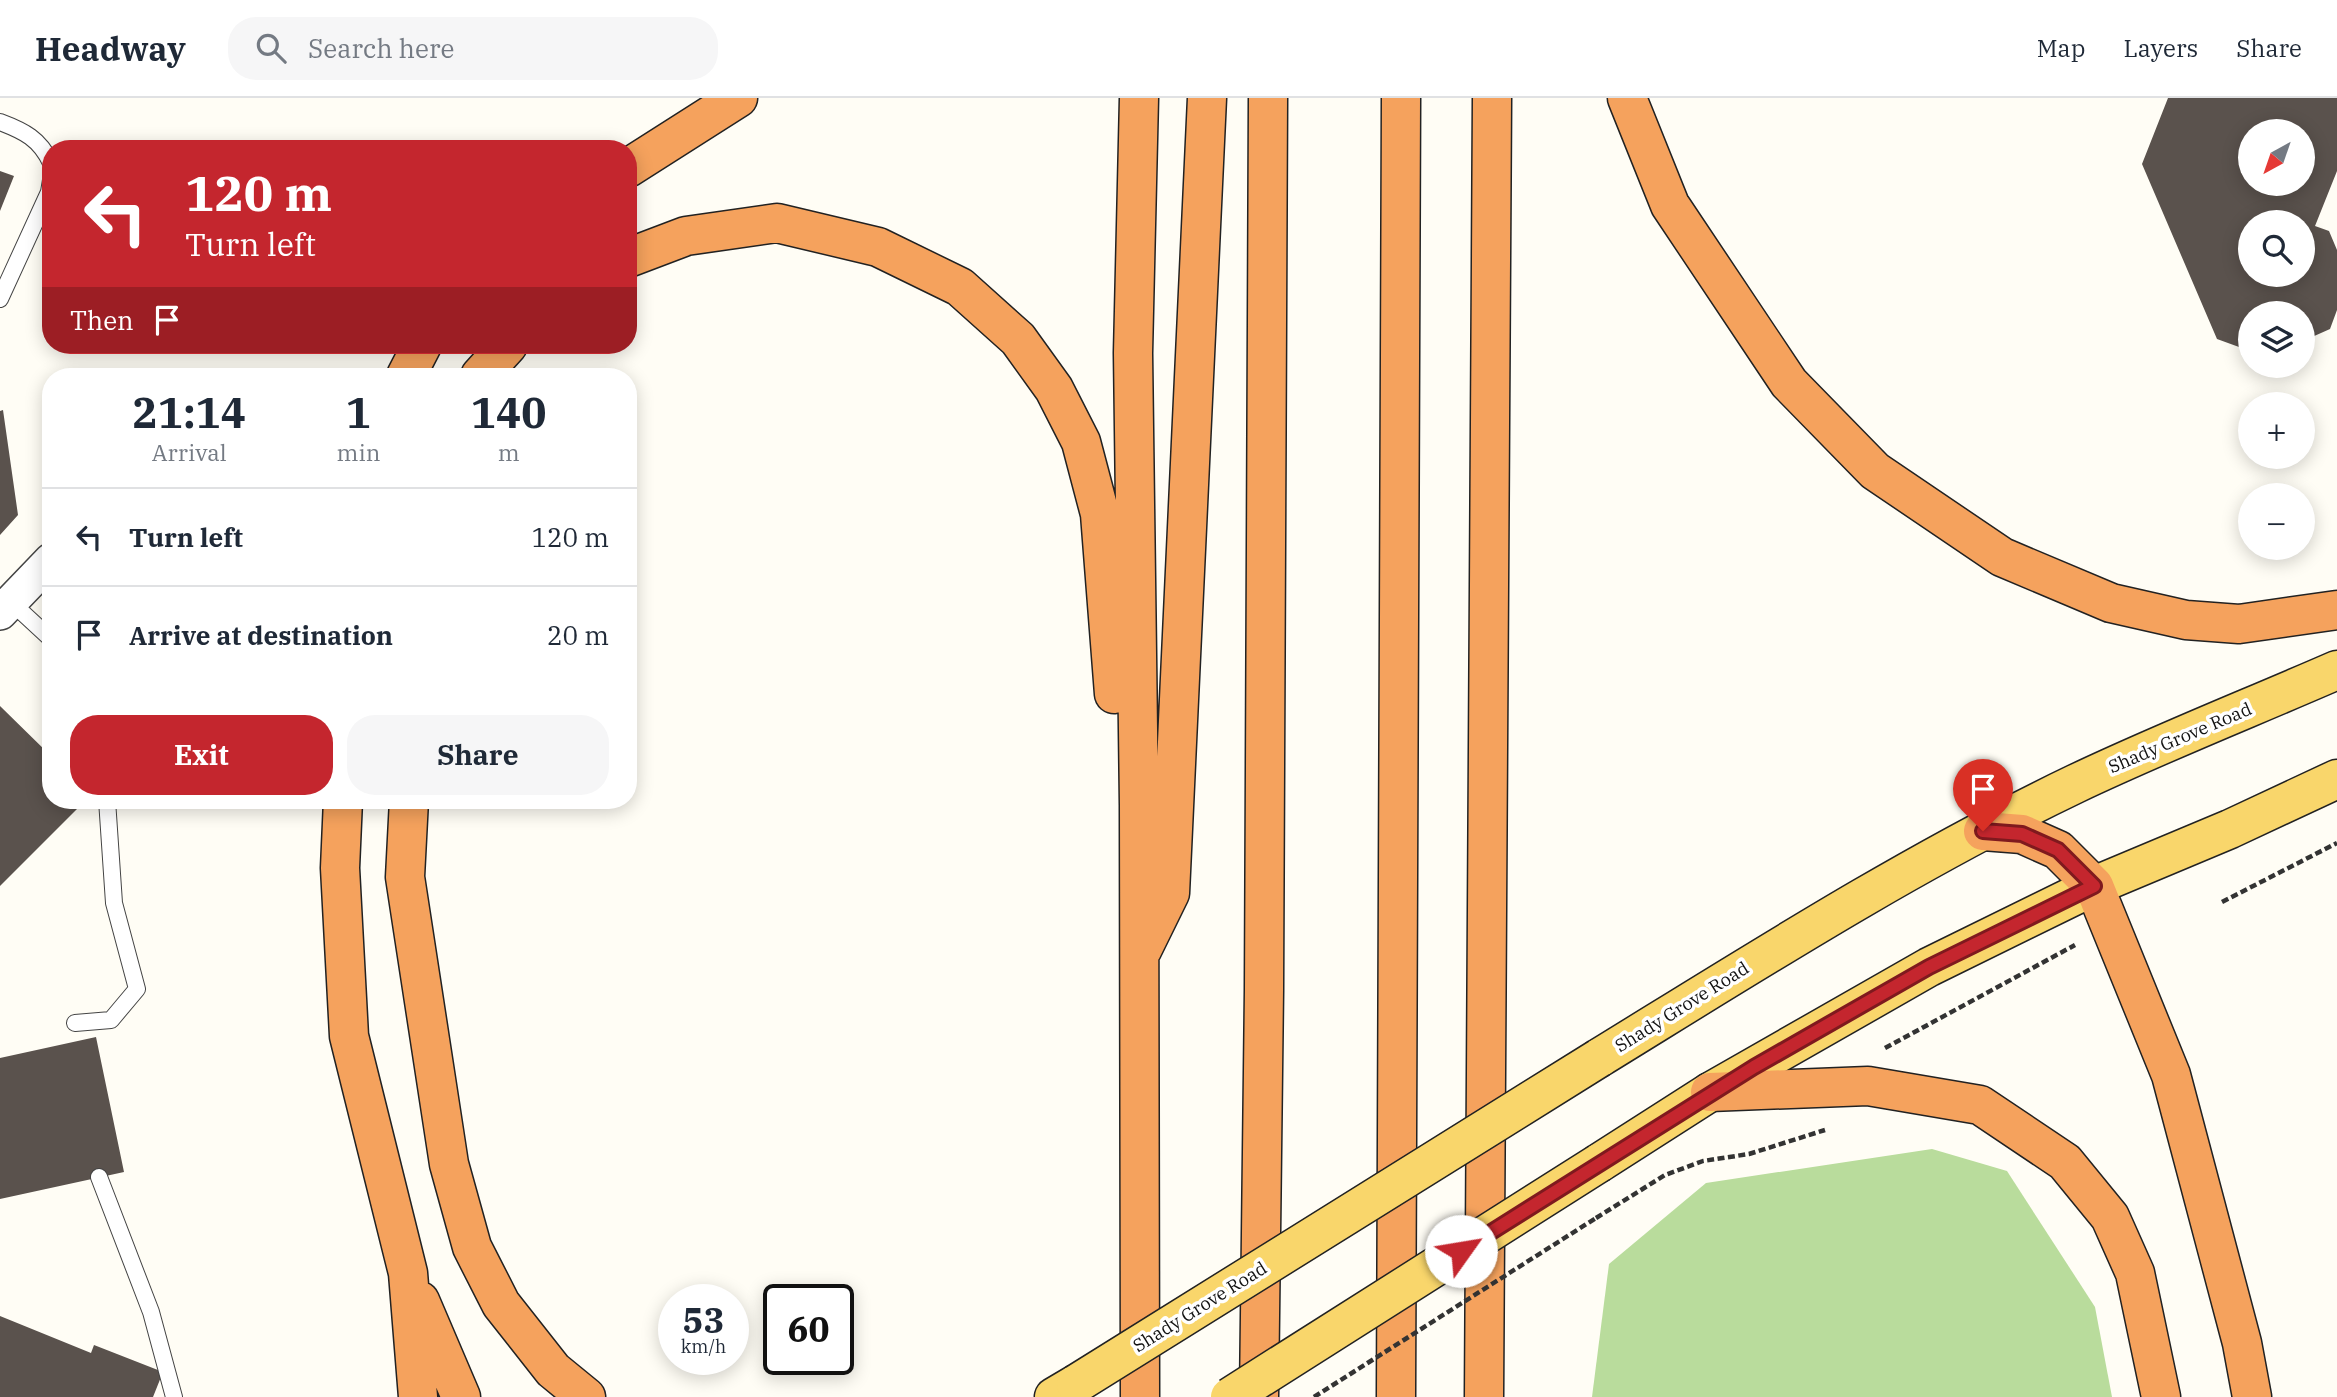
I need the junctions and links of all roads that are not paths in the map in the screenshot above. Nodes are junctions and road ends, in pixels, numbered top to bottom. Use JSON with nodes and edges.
{"nodes":[{"id":1,"x":738,"y":98,"type":"edge"},
{"id":2,"x":1139,"y":98,"type":"edge"},
{"id":3,"x":1207,"y":98,"type":"edge"},
{"id":4,"x":1268,"y":98,"type":"edge"},
{"id":5,"x":1401,"y":98,"type":"edge"},
{"id":6,"x":1492,"y":98,"type":"edge"},
{"id":7,"x":1627,"y":98,"type":"edge"},
{"id":8,"x":0,"y":122,"type":"edge"},
{"id":9,"x":42,"y":146,"type":"edge"},
{"id":10,"x":637,"y":162,"type":"edge"},
{"id":11,"x":42,"y":207,"type":"edge"},
{"id":12,"x":637,"y":255,"type":"edge"},
{"id":13,"x":0,"y":299,"type":"edge"},
{"id":14,"x":500,"y":354,"type":"edge"},
{"id":15,"x":487,"y":368,"type":"edge"},
{"id":16,"x":42,"y":570,"type":"edge"},
{"id":17,"x":6,"y":608,"type":"edge"},
{"id":18,"x":2337,"y":610,"type":"edge"},
{"id":19,"x":42,"y":633,"type":"edge"},
{"id":20,"x":2337,"y":670,"type":"edge"},
{"id":21,"x":2337,"y":779,"type":"edge"},
{"id":22,"x":1139,"y":805,"type":"junction"},
{"id":23,"x":108,"y":809,"type":"edge"},
{"id":24,"x":343,"y":809,"type":"edge"},
{"id":25,"x":409,"y":809,"type":"edge"},
{"id":26,"x":1983,"y":831,"type":"junction"},
{"id":27,"x":2094,"y":886,"type":"junction"},
{"id":28,"x":1138,"y":959,"type":"junction"},
{"id":29,"x":75,"y":1023,"type":"dead end"},
{"id":30,"x":1710,"y":1092,"type":"junction"},
{"id":31,"x":99,"y":1177,"type":"dead end"},
{"id":32,"x":408,"y":1273,"type":"junction"},
{"id":33,"x":1065,"y":1391,"type":"edge"},
{"id":34,"x":174,"y":1397,"type":"edge"},
{"id":35,"x":418,"y":1397,"type":"edge"},
{"id":36,"x":461,"y":1397,"type":"edge"},
{"id":37,"x":586,"y":1397,"type":"edge"},
{"id":38,"x":1140,"y":1397,"type":"edge"},
{"id":39,"x":1230,"y":1397,"type":"edge"},
{"id":40,"x":1259,"y":1397,"type":"edge"},
{"id":41,"x":1396,"y":1397,"type":"edge"},
{"id":42,"x":1484,"y":1397,"type":"edge"},
{"id":43,"x":2161,"y":1397,"type":"edge"},
{"id":44,"x":2252,"y":1397,"type":"edge"}],
"edges":[{"from":1,"to":10,"type":"highway"},
{"from":2,"to":22,"type":"highway"},
{"from":3,"to":28,"type":"highway"},
{"from":4,"to":40,"type":"highway"},
{"from":5,"to":41,"type":"highway"},
{"from":6,"to":42,"type":"highway"},
{"from":7,"to":18,"type":"highway"},
{"from":8,"to":9,"type":"lane"},
{"from":11,"to":13,"type":"lane"},
{"from":12,"to":22,"type":"highway"},
{"from":14,"to":15,"type":"highway"},
{"from":16,"to":17,"type":"street"},
{"from":17,"to":19,"type":"lane"},
{"from":20,"to":26,"type":"main road","name":"Shady Grove Road"},
{"from":21,"to":27,"type":"main road"},
{"from":22,"to":28,"type":"highway"},
{"from":23,"to":29,"type":"lane"},
{"from":24,"to":32,"type":"highway"},
{"from":25,"to":37,"type":"highway"},
{"from":26,"to":27,"type":"highway"},
{"from":26,"to":33,"type":"main road","name":"Shady Grove Road","bridge":true},
{"from":27,"to":30,"type":"main road"},
{"from":27,"to":44,"type":"highway"},
{"from":28,"to":38,"type":"highway"},
{"from":30,"to":39,"type":"main road","bridge":true},
{"from":30,"to":43,"type":"highway"},
{"from":31,"to":34,"type":"lane"},
{"from":32,"to":35,"type":"highway"},
{"from":32,"to":36,"type":"highway"}]}
